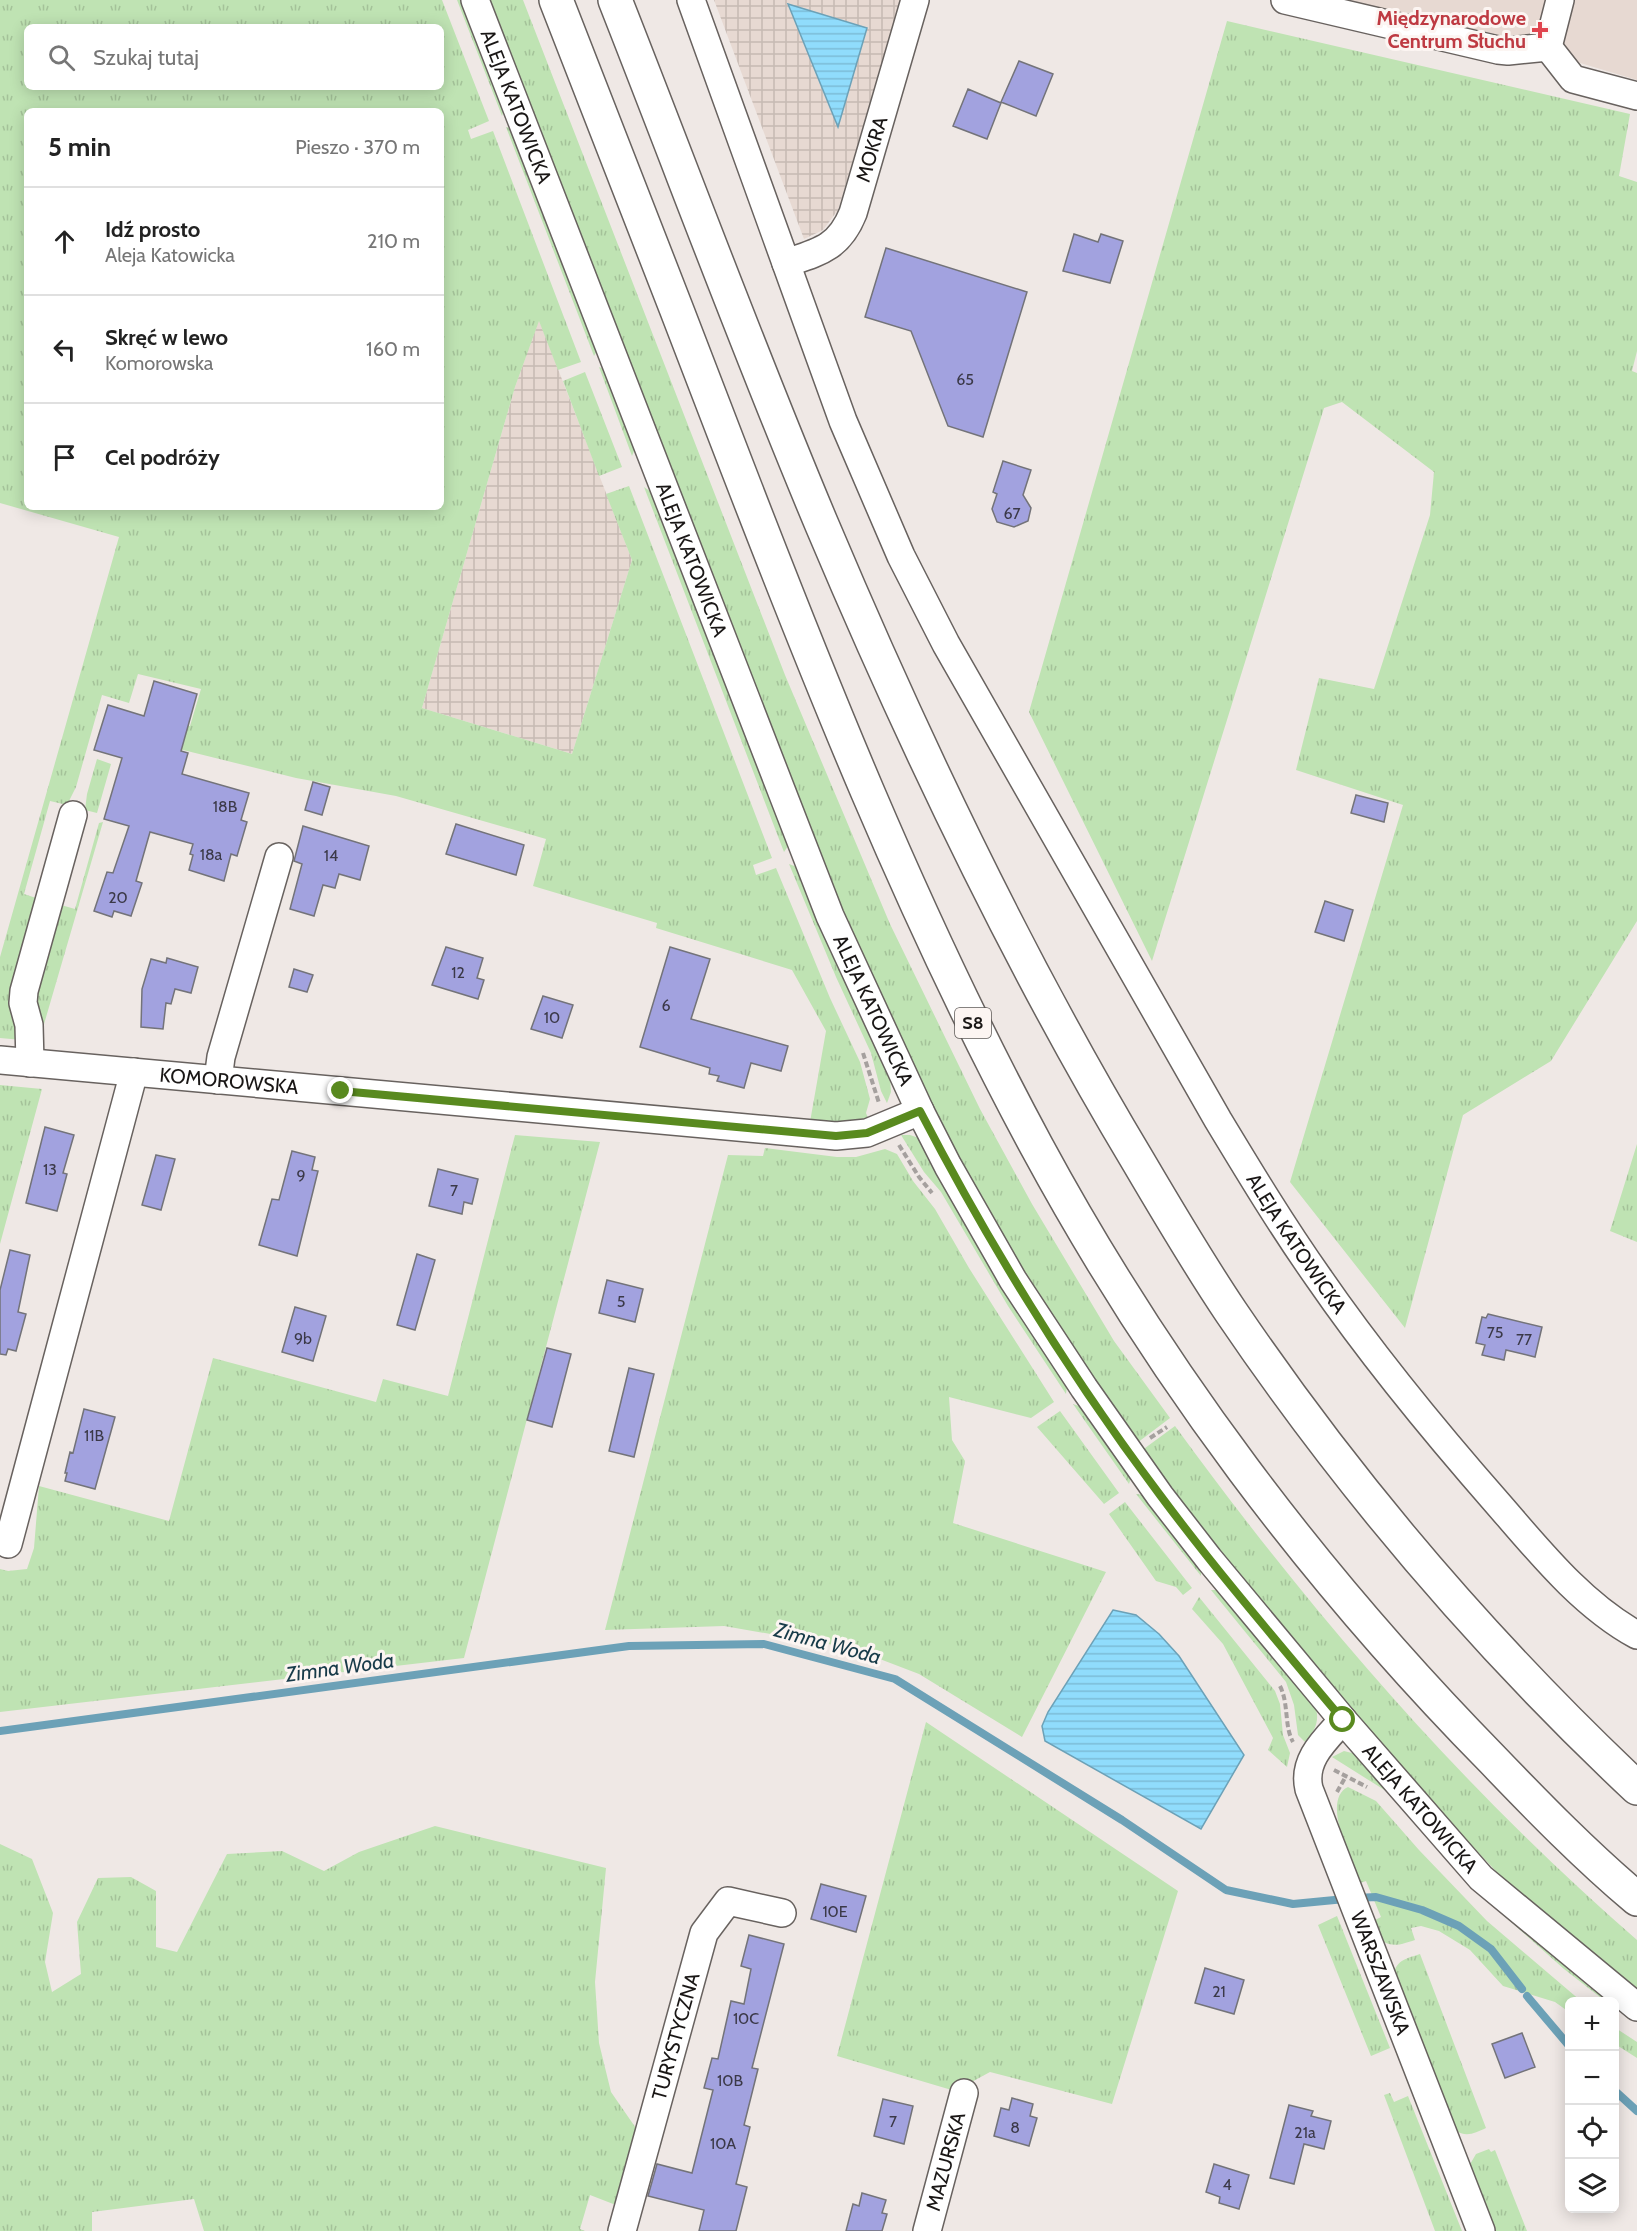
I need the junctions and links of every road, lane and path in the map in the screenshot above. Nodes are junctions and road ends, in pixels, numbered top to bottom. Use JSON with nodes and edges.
{"nodes":[{"id":1,"x":475,"y":0,"type":"edge"},
{"id":2,"x":556,"y":0,"type":"edge"},
{"id":3,"x":615,"y":0,"type":"edge"},
{"id":4,"x":691,"y":0,"type":"edge"},
{"id":5,"x":915,"y":0,"type":"edge"},
{"id":6,"x":1285,"y":0,"type":"edge"},
{"id":7,"x":1560,"y":0,"type":"edge"},
{"id":8,"x":1548,"y":47,"type":"junction"},
{"id":9,"x":1637,"y":96,"type":"edge"},
{"id":10,"x":786,"y":263,"type":"junction"},
{"id":11,"x":74,"y":815,"type":"dead end"},
{"id":12,"x":279,"y":857,"type":"dead end"},
{"id":13,"x":0,"y":1060,"type":"edge"},
{"id":14,"x":30,"y":1062,"type":"junction"},
{"id":15,"x":134,"y":1072,"type":"junction"},
{"id":16,"x":218,"y":1080,"type":"junction"},
{"id":17,"x":920,"y":1111,"type":"junction"},
{"id":18,"x":1167,"y":1427,"type":"dead end"},
{"id":19,"x":1147,"y":1441,"type":"dead end"},
{"id":20,"x":8,"y":1544,"type":"dead end"},
{"id":21,"x":1637,"y":1635,"type":"edge"},
{"id":22,"x":1274,"y":1678,"type":"dead end"},
{"id":23,"x":1343,"y":1720,"type":"junction"},
{"id":24,"x":1297,"y":1747,"type":"dead end"},
{"id":25,"x":1637,"y":1788,"type":"edge"},
{"id":26,"x":1637,"y":1899,"type":"edge"},
{"id":27,"x":782,"y":1913,"type":"dead end"},
{"id":28,"x":1637,"y":2007,"type":"edge"},
{"id":29,"x":964,"y":2093,"type":"dead end"},
{"id":30,"x":622,"y":2231,"type":"edge"},
{"id":31,"x":927,"y":2231,"type":"edge"},
{"id":32,"x":1481,"y":2231,"type":"edge"}],
"edges":[{"from":1,"to":17,"type":"street","name":"ALEJA KATOWICKA"},
{"from":2,"to":26,"type":"highway","number":"S8"},
{"from":3,"to":25,"type":"highway"},
{"from":4,"to":10,"type":"street","name":"ALEJA KATOWICKA"},
{"from":5,"to":10,"type":"street","name":"MOKRA"},
{"from":6,"to":8,"type":"street"},
{"from":7,"to":8,"type":"street"},
{"from":8,"to":9,"type":"street"},
{"from":10,"to":21,"type":"street","name":"ALEJA KATOWICKA"},
{"from":11,"to":14,"type":"street"},
{"from":12,"to":16,"type":"street"},
{"from":13,"to":14,"type":"street","name":"KOMOROWSKA"},
{"from":14,"to":15,"type":"street","name":"KOMOROWSKA"},
{"from":15,"to":16,"type":"street","name":"KOMOROWSKA"},
{"from":15,"to":20,"type":"street"},
{"from":16,"to":17,"type":"street","name":"KOMOROWSKA"},
{"from":17,"to":23,"type":"street","name":"ALEJA KATOWICKA"},
{"from":18,"to":19,"type":"path"},
{"from":22,"to":24,"type":"path"},
{"from":23,"to":28,"type":"street","name":"ALEJA KATOWICKA"},
{"from":23,"to":32,"type":"street","name":"WARSZAWSKA"},
{"from":27,"to":30,"type":"street","name":"TURYSTYCZNA"},
{"from":29,"to":31,"type":"street","name":"MAZURSKA"}]}
